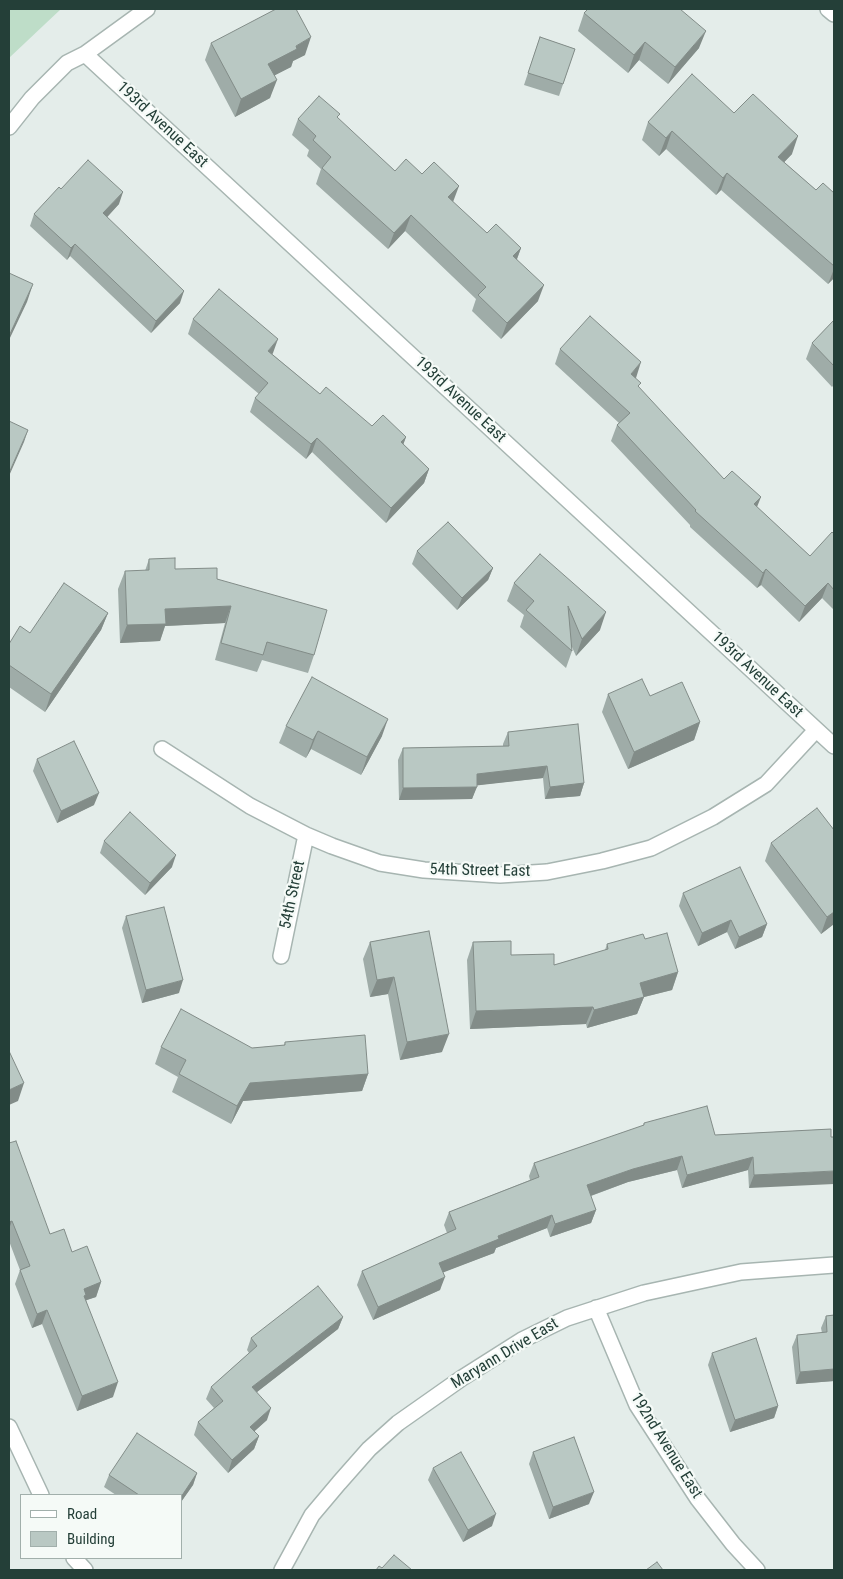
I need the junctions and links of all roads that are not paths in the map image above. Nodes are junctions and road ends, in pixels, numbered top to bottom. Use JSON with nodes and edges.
{"nodes":[{"id":1,"x":147,"y":9,"type":"edge"},
{"id":2,"x":828,"y":9,"type":"edge"},
{"id":3,"x":834,"y":14,"type":"edge"},
{"id":4,"x":85,"y":54,"type":"junction"},
{"id":5,"x":9,"y":127,"type":"edge"},
{"id":6,"x":816,"y":730,"type":"junction"},
{"id":7,"x":834,"y":746,"type":"edge"},
{"id":8,"x":162,"y":749,"type":"dead end"},
{"id":9,"x":306,"y":835,"type":"junction"},
{"id":10,"x":281,"y":956,"type":"dead end"},
{"id":11,"x":834,"y":1265,"type":"edge"},
{"id":12,"x":596,"y":1308,"type":"junction"},
{"id":13,"x":9,"y":1427,"type":"edge"},
{"id":14,"x":41,"y":1494,"type":"edge"},
{"id":15,"x":75,"y":1559,"type":"edge"},
{"id":16,"x":84,"y":1570,"type":"edge"},
{"id":17,"x":282,"y":1570,"type":"edge"},
{"id":18,"x":757,"y":1570,"type":"edge"}],
"edges":[{"from":1,"to":4,"type":"street"},
{"from":2,"to":3,"type":"street"},
{"from":4,"to":5,"type":"street"},
{"from":4,"to":6,"type":"street","name":"193rd Avenue East"},
{"from":6,"to":7,"type":"street","name":"193rd Avenue East"},
{"from":6,"to":9,"type":"street","name":"54th Street East"},
{"from":8,"to":9,"type":"street","name":"54th Street East"},
{"from":9,"to":10,"type":"street","name":"54th Street"},
{"from":11,"to":12,"type":"street","name":"Maryann Drive East"},
{"from":12,"to":17,"type":"street","name":"Maryann Drive East"},
{"from":12,"to":18,"type":"street","name":"192nd Avenue East"},
{"from":13,"to":14,"type":"street"},
{"from":15,"to":16,"type":"street"}]}
